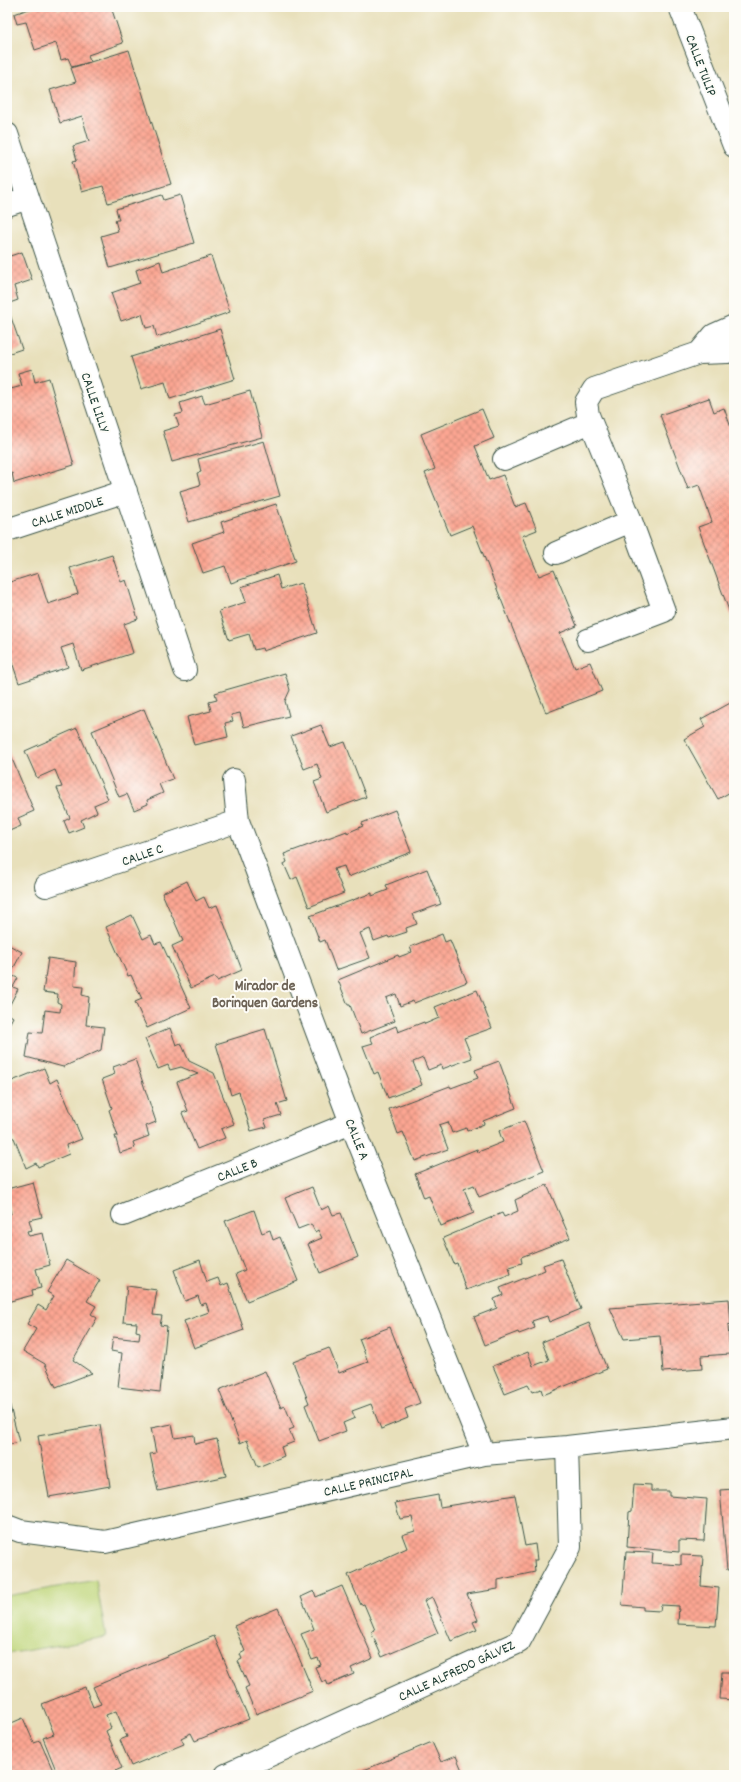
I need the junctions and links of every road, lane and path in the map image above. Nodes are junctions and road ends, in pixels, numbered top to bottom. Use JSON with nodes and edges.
{"nodes":[{"id":1,"x":680,"y":7,"type":"edge"},
{"id":2,"x":7,"y":134,"type":"edge"},
{"id":3,"x":734,"y":146,"type":"edge"},
{"id":4,"x":28,"y":198,"type":"junction"},
{"id":5,"x":7,"y":205,"type":"edge"},
{"id":6,"x":734,"y":326,"type":"edge"},
{"id":7,"x":734,"y":349,"type":"edge"},
{"id":8,"x":699,"y":353,"type":"junction"},
{"id":9,"x":590,"y":422,"type":"junction"},
{"id":10,"x":504,"y":459,"type":"dead end"},
{"id":11,"x":126,"y":491,"type":"junction"},
{"id":12,"x":631,"y":521,"type":"junction"},
{"id":13,"x":7,"y":530,"type":"edge"},
{"id":14,"x":556,"y":553,"type":"dead end"},
{"id":15,"x":588,"y":640,"type":"dead end"},
{"id":16,"x":186,"y":670,"type":"dead end"},
{"id":17,"x":234,"y":780,"type":"dead end"},
{"id":18,"x":238,"y":821,"type":"junction"},
{"id":19,"x":46,"y":886,"type":"dead end"},
{"id":20,"x":352,"y":1123,"type":"junction"},
{"id":21,"x":123,"y":1215,"type":"dead end"},
{"id":22,"x":734,"y":1428,"type":"edge"},
{"id":23,"x":567,"y":1447,"type":"junction"},
{"id":24,"x":484,"y":1454,"type":"junction"},
{"id":25,"x":7,"y":1526,"type":"edge"},
{"id":26,"x":55,"y":1536,"type":"junction"},
{"id":27,"x":7,"y":1539,"type":"edge"},
{"id":28,"x":237,"y":1773,"type":"edge"}],
"edges":[{"from":1,"to":3,"type":"street","name":"CALLE TULIP"},
{"from":2,"to":4,"type":"street","name":"CALLE LILLY"},
{"from":4,"to":5,"type":"street"},
{"from":4,"to":11,"type":"street","name":"CALLE LILLY"},
{"from":6,"to":8,"type":"street"},
{"from":7,"to":8,"type":"street"},
{"from":8,"to":9,"type":"street"},
{"from":9,"to":10,"type":"street"},
{"from":9,"to":12,"type":"street"},
{"from":11,"to":13,"type":"street","name":"CALLE MIDDLE"},
{"from":11,"to":16,"type":"street","name":"CALLE LILLY"},
{"from":12,"to":14,"type":"street"},
{"from":12,"to":15,"type":"street"},
{"from":17,"to":18,"type":"street","name":"CALLE A"},
{"from":18,"to":19,"type":"street","name":"CALLE C"},
{"from":18,"to":20,"type":"street","name":"CALLE A"},
{"from":20,"to":21,"type":"street","name":"CALLE B"},
{"from":20,"to":24,"type":"street","name":"CALLE A"},
{"from":22,"to":23,"type":"street","name":"CALLE PRINCIPAL"},
{"from":23,"to":24,"type":"street","name":"CALLE PRINCIPAL"},
{"from":23,"to":28,"type":"street","name":"CALLE ALFREDO GÁLVEZ"},
{"from":24,"to":26,"type":"street","name":"CALLE PRINCIPAL"},
{"from":25,"to":26,"type":"street","name":"CALLE PRINCIPAL"},
{"from":26,"to":27,"type":"street"}]}
